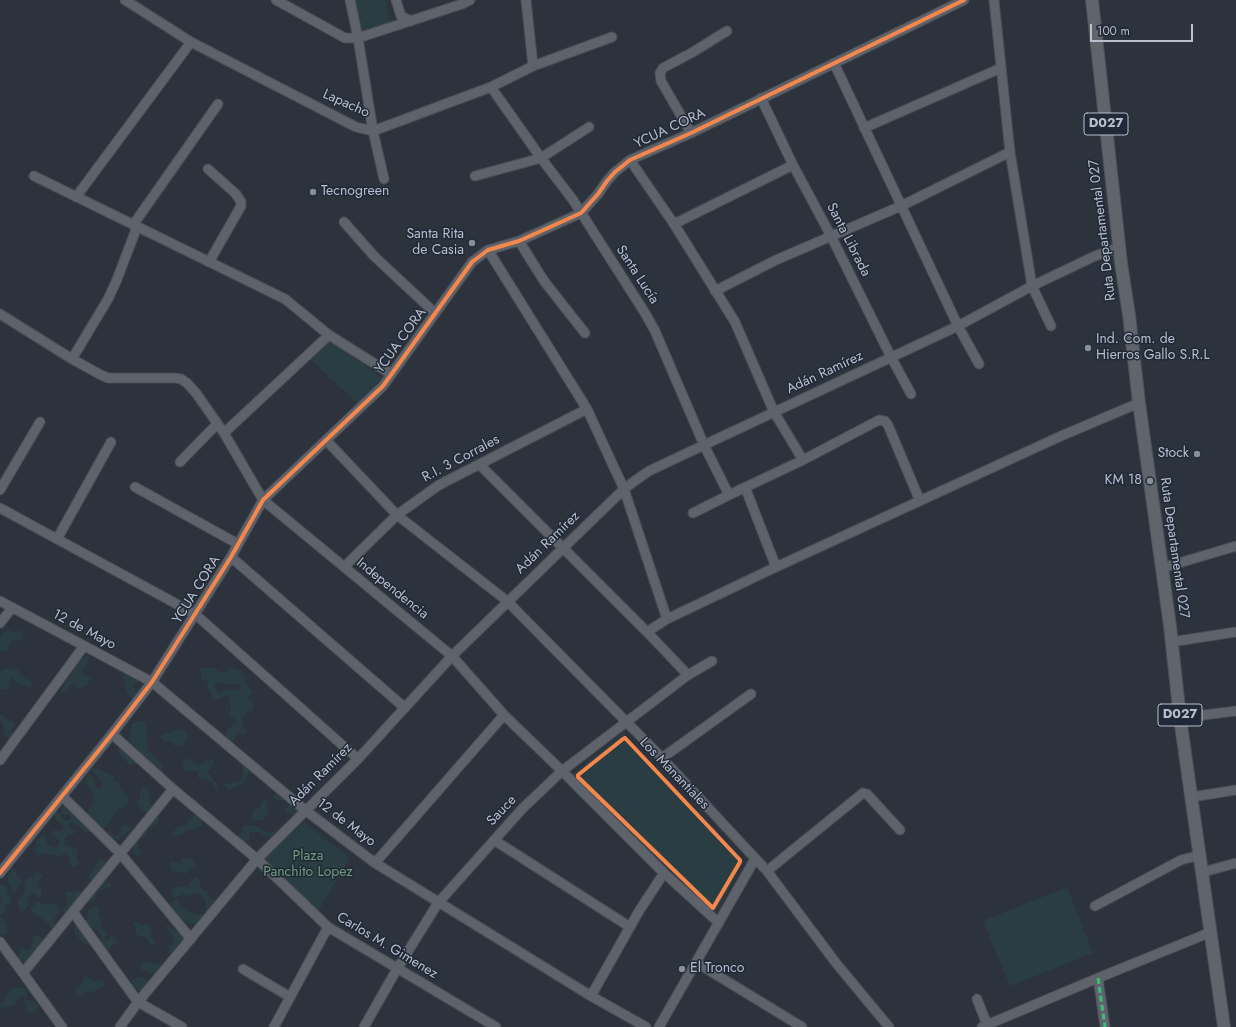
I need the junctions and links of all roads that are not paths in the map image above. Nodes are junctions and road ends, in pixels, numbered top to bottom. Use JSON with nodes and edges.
{"nodes":[{"id":1,"x":125,"y":0,"type":"edge"},
{"id":2,"x":276,"y":0,"type":"edge"},
{"id":3,"x":350,"y":0,"type":"edge"},
{"id":4,"x":396,"y":0,"type":"edge"},
{"id":5,"x":470,"y":0,"type":"edge"},
{"id":6,"x":526,"y":0,"type":"edge"},
{"id":7,"x":964,"y":0,"type":"edge"},
{"id":8,"x":994,"y":0,"type":"edge"},
{"id":9,"x":1092,"y":0,"type":"edge"},
{"id":10,"x":137,"y":3,"type":"edge"},
{"id":11,"x":411,"y":21,"type":"junction"},
{"id":12,"x":727,"y":31,"type":"dead end"},
{"id":13,"x":612,"y":37,"type":"dead end"},
{"id":14,"x":358,"y":38,"type":"junction"},
{"id":15,"x":191,"y":42,"type":"junction"},
{"id":16,"x":834,"y":63,"type":"junction"},
{"id":17,"x":533,"y":66,"type":"junction"},
{"id":18,"x":1001,"y":68,"type":"junction"},
{"id":19,"x":491,"y":87,"type":"junction"},
{"id":20,"x":761,"y":98,"type":"junction"},
{"id":21,"x":218,"y":104,"type":"dead end"},
{"id":22,"x":589,"y":127,"type":"dead end"},
{"id":23,"x":864,"y":128,"type":"junction"},
{"id":24,"x":374,"y":131,"type":"junction"},
{"id":25,"x":691,"y":133,"type":"junction"},
{"id":26,"x":1010,"y":152,"type":"junction"},
{"id":27,"x":541,"y":158,"type":"junction"},
{"id":28,"x":630,"y":160,"type":"junction"},
{"id":29,"x":793,"y":165,"type":"junction"},
{"id":30,"x":208,"y":170,"type":"dead end"},
{"id":31,"x":34,"y":176,"type":"dead end"},
{"id":32,"x":475,"y":176,"type":"dead end"},
{"id":33,"x":384,"y":179,"type":"dead end"},
{"id":34,"x":76,"y":197,"type":"junction"},
{"id":35,"x":901,"y":206,"type":"junction"},
{"id":36,"x":581,"y":213,"type":"junction"},
{"id":37,"x":344,"y":222,"type":"dead end"},
{"id":38,"x":674,"y":224,"type":"junction"},
{"id":39,"x":135,"y":226,"type":"junction"},
{"id":40,"x":831,"y":236,"type":"junction"},
{"id":41,"x":519,"y":241,"type":"junction"},
{"id":42,"x":1120,"y":247,"type":"junction"},
{"id":43,"x":488,"y":250,"type":"junction"},
{"id":44,"x":210,"y":262,"type":"junction"},
{"id":45,"x":1032,"y":286,"type":"junction"},
{"id":46,"x":715,"y":291,"type":"junction"},
{"id":47,"x":435,"y":313,"type":"junction"},
{"id":48,"x":0,"y":314,"type":"edge"},
{"id":49,"x":958,"y":326,"type":"junction"},
{"id":50,"x":1051,"y":326,"type":"dead end"},
{"id":51,"x":585,"y":333,"type":"dead end"},
{"id":52,"x":329,"y":335,"type":"junction"},
{"id":53,"x":891,"y":357,"type":"junction"},
{"id":54,"x":72,"y":359,"type":"junction"},
{"id":55,"x":979,"y":364,"type":"dead end"},
{"id":56,"x":391,"y":374,"type":"junction"},
{"id":57,"x":911,"y":394,"type":"dead end"},
{"id":58,"x":1139,"y":403,"type":"junction"},
{"id":59,"x":587,"y":409,"type":"junction"},
{"id":60,"x":774,"y":412,"type":"junction"},
{"id":61,"x":40,"y":422,"type":"dead end"},
{"id":62,"x":217,"y":424,"type":"junction"},
{"id":63,"x":224,"y":433,"type":"junction"},
{"id":64,"x":326,"y":440,"type":"junction"},
{"id":65,"x":111,"y":442,"type":"dead end"},
{"id":66,"x":704,"y":445,"type":"junction"},
{"id":67,"x":803,"y":460,"type":"junction"},
{"id":68,"x":180,"y":462,"type":"dead end"},
{"id":69,"x":480,"y":464,"type":"junction"},
{"id":70,"x":135,"y":487,"type":"dead end"},
{"id":71,"x":745,"y":487,"type":"junction"},
{"id":72,"x":624,"y":489,"type":"junction"},
{"id":73,"x":0,"y":490,"type":"edge"},
{"id":74,"x":729,"y":495,"type":"junction"},
{"id":75,"x":263,"y":500,"type":"junction"},
{"id":76,"x":920,"y":501,"type":"junction"},
{"id":77,"x":0,"y":508,"type":"edge"},
{"id":78,"x":693,"y":513,"type":"dead end"},
{"id":79,"x":397,"y":515,"type":"junction"},
{"id":80,"x":57,"y":539,"type":"junction"},
{"id":81,"x":238,"y":544,"type":"junction"},
{"id":82,"x":1236,"y":546,"type":"edge"},
{"id":83,"x":564,"y":548,"type":"junction"},
{"id":84,"x":231,"y":557,"type":"junction"},
{"id":85,"x":344,"y":567,"type":"junction"},
{"id":86,"x":776,"y":567,"type":"junction"},
{"id":87,"x":1162,"y":568,"type":"junction"},
{"id":88,"x":507,"y":601,"type":"junction"},
{"id":89,"x":0,"y":602,"type":"edge"},
{"id":90,"x":12,"y":608,"type":"junction"},
{"id":91,"x":194,"y":614,"type":"junction"},
{"id":92,"x":667,"y":620,"type":"junction"},
{"id":93,"x":0,"y":623,"type":"edge"},
{"id":94,"x":647,"y":632,"type":"junction"},
{"id":95,"x":1236,"y":632,"type":"edge"},
{"id":96,"x":1171,"y":642,"type":"junction"},
{"id":97,"x":84,"y":646,"type":"junction"},
{"id":98,"x":452,"y":656,"type":"junction"},
{"id":99,"x":712,"y":660,"type":"dead end"},
{"id":100,"x":688,"y":675,"type":"junction"},
{"id":101,"x":152,"y":682,"type":"junction"},
{"id":102,"x":751,"y":694,"type":"dead end"},
{"id":103,"x":405,"y":708,"type":"junction"},
{"id":104,"x":1236,"y":711,"type":"edge"},
{"id":105,"x":504,"y":715,"type":"junction"},
{"id":106,"x":1180,"y":718,"type":"junction"},
{"id":107,"x":626,"y":722,"type":"junction"},
{"id":108,"x":112,"y":734,"type":"junction"},
{"id":109,"x":662,"y":758,"type":"junction"},
{"id":110,"x":358,"y":759,"type":"junction"},
{"id":111,"x":0,"y":760,"type":"edge"},
{"id":112,"x":562,"y":771,"type":"junction"},
{"id":113,"x":173,"y":789,"type":"junction"},
{"id":114,"x":1236,"y":790,"type":"edge"},
{"id":115,"x":62,"y":796,"type":"junction"},
{"id":116,"x":1192,"y":797,"type":"junction"},
{"id":117,"x":305,"y":810,"type":"junction"},
{"id":118,"x":900,"y":830,"type":"dead end"},
{"id":119,"x":494,"y":840,"type":"junction"},
{"id":120,"x":120,"y":853,"type":"junction"},
{"id":121,"x":1200,"y":855,"type":"junction"},
{"id":122,"x":257,"y":859,"type":"junction"},
{"id":123,"x":755,"y":859,"type":"junction"},
{"id":124,"x":375,"y":863,"type":"junction"},
{"id":125,"x":1236,"y":863,"type":"edge"},
{"id":126,"x":767,"y":871,"type":"junction"},
{"id":127,"x":1203,"y":872,"type":"junction"},
{"id":128,"x":0,"y":873,"type":"edge"},
{"id":129,"x":664,"y":873,"type":"junction"},
{"id":130,"x":438,"y":903,"type":"junction"},
{"id":131,"x":1095,"y":906,"type":"dead end"},
{"id":132,"x":73,"y":912,"type":"junction"},
{"id":133,"x":718,"y":923,"type":"junction"},
{"id":134,"x":328,"y":927,"type":"junction"},
{"id":135,"x":630,"y":927,"type":"junction"},
{"id":136,"x":1211,"y":932,"type":"junction"},
{"id":137,"x":191,"y":939,"type":"junction"},
{"id":138,"x":0,"y":942,"type":"edge"},
{"id":139,"x":697,"y":963,"type":"junction"},
{"id":140,"x":243,"y":969,"type":"dead end"},
{"id":141,"x":397,"y":969,"type":"junction"},
{"id":142,"x":24,"y":973,"type":"junction"},
{"id":143,"x":1098,"y":978,"type":"junction"},
{"id":144,"x":290,"y":996,"type":"junction"},
{"id":145,"x":591,"y":996,"type":"junction"},
{"id":146,"x":977,"y":999,"type":"dead end"},
{"id":147,"x":138,"y":1002,"type":"junction"},
{"id":148,"x":986,"y":1026,"type":"edge"},
{"id":149,"x":62,"y":1027,"type":"edge"},
{"id":150,"x":120,"y":1027,"type":"edge"},
{"id":151,"x":182,"y":1027,"type":"edge"},
{"id":152,"x":274,"y":1027,"type":"edge"},
{"id":153,"x":364,"y":1027,"type":"edge"},
{"id":154,"x":496,"y":1027,"type":"edge"},
{"id":155,"x":646,"y":1027,"type":"edge"},
{"id":156,"x":659,"y":1027,"type":"edge"},
{"id":157,"x":802,"y":1027,"type":"edge"},
{"id":158,"x":889,"y":1027,"type":"edge"},
{"id":159,"x":1105,"y":1027,"type":"edge"},
{"id":160,"x":1224,"y":1027,"type":"edge"}],
"edges":[{"from":1,"to":10,"type":"street","name":"Lapacho"},
{"from":2,"to":14,"type":"street"},
{"from":3,"to":14,"type":"street"},
{"from":4,"to":11,"type":"street"},
{"from":5,"to":11,"type":"street"},
{"from":6,"to":17,"type":"street"},
{"from":7,"to":16,"type":"street","name":"YCUA CORA"},
{"from":8,"to":18,"type":"street"},
{"from":9,"to":42,"type":"main road","name":"Ruta Departamental 027","number":"D027"},
{"from":10,"to":15,"type":"street","name":"Lapacho"},
{"from":11,"to":14,"type":"street"},
{"from":12,"to":25,"type":"street"},
{"from":13,"to":17,"type":"street","name":"Lapacho"},
{"from":14,"to":24,"type":"street"},
{"from":15,"to":24,"type":"street","name":"Lapacho"},
{"from":15,"to":34,"type":"street"},
{"from":16,"to":20,"type":"street","name":"YCUA CORA"},
{"from":16,"to":23,"type":"street"},
{"from":17,"to":19,"type":"street","name":"Lapacho"},
{"from":18,"to":23,"type":"street"},
{"from":18,"to":26,"type":"street"},
{"from":19,"to":24,"type":"street","name":"Lapacho"},
{"from":19,"to":27,"type":"street","name":"Santa Lucía"},
{"from":20,"to":25,"type":"street","name":"YCUA CORA"},
{"from":20,"to":29,"type":"street","name":"Santa Librada"},
{"from":21,"to":39,"type":"street"},
{"from":22,"to":27,"type":"street"},
{"from":23,"to":35,"type":"street"},
{"from":24,"to":33,"type":"street"},
{"from":25,"to":28,"type":"street","name":"YCUA CORA"},
{"from":26,"to":35,"type":"street"},
{"from":26,"to":45,"type":"street"},
{"from":27,"to":32,"type":"street"},
{"from":27,"to":36,"type":"street","name":"Santa Lucía"},
{"from":28,"to":36,"type":"street","name":"YCUA CORA"},
{"from":28,"to":38,"type":"street"},
{"from":29,"to":38,"type":"street"},
{"from":29,"to":40,"type":"street","name":"Santa Librada"},
{"from":30,"to":44,"type":"street"},
{"from":31,"to":34,"type":"street"},
{"from":34,"to":39,"type":"street"},
{"from":35,"to":40,"type":"street"},
{"from":35,"to":49,"type":"street"},
{"from":36,"to":41,"type":"street","name":"YCUA CORA"},
{"from":36,"to":66,"type":"street","name":"Santa Lucía"},
{"from":37,"to":47,"type":"street"},
{"from":38,"to":46,"type":"street"},
{"from":39,"to":44,"type":"street"},
{"from":39,"to":54,"type":"street"},
{"from":40,"to":46,"type":"street"},
{"from":40,"to":53,"type":"street","name":"Santa Librada"},
{"from":41,"to":43,"type":"street","name":"YCUA CORA"},
{"from":41,"to":51,"type":"street"},
{"from":42,"to":45,"type":"street","name":"Adán Ramírez"},
{"from":42,"to":58,"type":"main road","name":"Ruta Departamental 027","number":"D027"},
{"from":43,"to":47,"type":"street","name":"YCUA CORA"},
{"from":43,"to":59,"type":"street"},
{"from":44,"to":52,"type":"street"},
{"from":45,"to":49,"type":"street","name":"Adán Ramírez"},
{"from":45,"to":50,"type":"street"},
{"from":46,"to":60,"type":"street"},
{"from":47,"to":56,"type":"street","name":"YCUA CORA"},
{"from":48,"to":54,"type":"street","name":"Independencia"},
{"from":49,"to":53,"type":"street","name":"Adán Ramírez"},
{"from":49,"to":55,"type":"street"},
{"from":52,"to":56,"type":"street"},
{"from":52,"to":63,"type":"street"},
{"from":53,"to":57,"type":"street","name":"Santa Librada"},
{"from":53,"to":60,"type":"street","name":"Adán Ramírez"},
{"from":54,"to":62,"type":"street","name":"Independencia"},
{"from":56,"to":64,"type":"street","name":"YCUA CORA"},
{"from":58,"to":76,"type":"street"},
{"from":58,"to":87,"type":"main road","name":"Ruta Departamental 027","number":"D027"},
{"from":59,"to":69,"type":"street","name":"R.I. 3 Corrales"},
{"from":59,"to":72,"type":"street"},
{"from":60,"to":66,"type":"street","name":"Adán Ramírez"},
{"from":60,"to":67,"type":"street"},
{"from":61,"to":73,"type":"street"},
{"from":62,"to":63,"type":"street","name":"Independencia"},
{"from":62,"to":68,"type":"street"},
{"from":63,"to":75,"type":"street","name":"Independencia"},
{"from":64,"to":75,"type":"street","name":"YCUA CORA"},
{"from":64,"to":79,"type":"street"},
{"from":65,"to":80,"type":"street"},
{"from":66,"to":72,"type":"street","name":"Adán Ramírez"},
{"from":66,"to":74,"type":"street","name":"Santa Lucía"},
{"from":67,"to":71,"type":"street"},
{"from":67,"to":76,"type":"street"},
{"from":69,"to":79,"type":"street","name":"R.I. 3 Corrales"},
{"from":69,"to":83,"type":"street"},
{"from":70,"to":81,"type":"street"},
{"from":71,"to":74,"type":"street"},
{"from":71,"to":86,"type":"street"},
{"from":72,"to":83,"type":"street","name":"Adán Ramírez"},
{"from":72,"to":92,"type":"street"},
{"from":74,"to":78,"type":"street"},
{"from":75,"to":81,"type":"street","name":"YCUA CORA"},
{"from":75,"to":85,"type":"street","name":"Independencia"},
{"from":76,"to":86,"type":"street"},
{"from":77,"to":80,"type":"street"},
{"from":79,"to":85,"type":"street","name":"R.I. 3 Corrales"},
{"from":79,"to":88,"type":"street"},
{"from":80,"to":91,"type":"street"},
{"from":81,"to":84,"type":"street","name":"YCUA CORA"},
{"from":82,"to":87,"type":"street"},
{"from":83,"to":88,"type":"street","name":"Adán Ramírez"},
{"from":83,"to":94,"type":"street"},
{"from":84,"to":91,"type":"street","name":"YCUA CORA"},
{"from":84,"to":103,"type":"street"},
{"from":85,"to":98,"type":"street","name":"Independencia"},
{"from":86,"to":92,"type":"street"},
{"from":87,"to":96,"type":"main road","name":"Ruta Departamental 027","number":"D027"},
{"from":88,"to":98,"type":"street","name":"Adán Ramírez"},
{"from":88,"to":107,"type":"street"},
{"from":89,"to":90,"type":"street","name":"12 de Mayo"},
{"from":90,"to":93,"type":"street"},
{"from":90,"to":97,"type":"street","name":"12 de Mayo"},
{"from":91,"to":101,"type":"street","name":"YCUA CORA"},
{"from":91,"to":110,"type":"street"},
{"from":92,"to":94,"type":"street"},
{"from":94,"to":100,"type":"street"},
{"from":95,"to":96,"type":"street"},
{"from":96,"to":106,"type":"main road","name":"Ruta Departamental 027","number":"D027"},
{"from":97,"to":101,"type":"street","name":"12 de Mayo"},
{"from":97,"to":111,"type":"street"},
{"from":98,"to":103,"type":"street","name":"Adán Ramírez"},
{"from":98,"to":105,"type":"street","name":"Independencia"},
{"from":99,"to":100,"type":"street","name":"Sauce"},
{"from":100,"to":107,"type":"street","name":"Sauce"},
{"from":101,"to":108,"type":"street","name":"YCUA CORA"},
{"from":101,"to":117,"type":"street","name":"12 de Mayo"},
{"from":102,"to":109,"type":"street"},
{"from":103,"to":110,"type":"street","name":"Adán Ramírez"},
{"from":104,"to":106,"type":"street"},
{"from":105,"to":112,"type":"street","name":"Independencia"},
{"from":105,"to":124,"type":"street"},
{"from":106,"to":116,"type":"main road","name":"Ruta Departamental 027","number":"D027"},
{"from":107,"to":109,"type":"street"},
{"from":107,"to":112,"type":"street","name":"Sauce"},
{"from":108,"to":113,"type":"street","name":"Carlos M. Gimenez"},
{"from":108,"to":115,"type":"street","name":"YCUA CORA"},
{"from":109,"to":123,"type":"street"},
{"from":110,"to":117,"type":"street","name":"Adán Ramírez"},
{"from":112,"to":119,"type":"street","name":"Sauce"},
{"from":112,"to":129,"type":"street","name":"Independencia"},
{"from":113,"to":120,"type":"street"},
{"from":113,"to":122,"type":"street","name":"Carlos M. Gimenez"},
{"from":114,"to":116,"type":"street"},
{"from":115,"to":120,"type":"street"},
{"from":115,"to":128,"type":"street","name":"YCUA CORA"},
{"from":116,"to":121,"type":"main road","name":"Ruta Departamental 027","number":"D027"},
{"from":117,"to":122,"type":"street","name":"Adán Ramírez"},
{"from":117,"to":124,"type":"street","name":"12 de Mayo"},
{"from":118,"to":126,"type":"street"},
{"from":119,"to":130,"type":"street","name":"Sauce"},
{"from":119,"to":135,"type":"street"},
{"from":120,"to":132,"type":"street"},
{"from":120,"to":137,"type":"street"},
{"from":121,"to":127,"type":"main road","name":"Ruta Departamental 027","number":"D027"},
{"from":121,"to":131,"type":"street"},
{"from":122,"to":134,"type":"street","name":"Carlos M. Gimenez"},
{"from":122,"to":137,"type":"street","name":"Adán Ramírez"},
{"from":123,"to":126,"type":"street"},
{"from":123,"to":133,"type":"street"},
{"from":124,"to":130,"type":"street","name":"12 de Mayo"},
{"from":125,"to":127,"type":"street"},
{"from":126,"to":158,"type":"street"},
{"from":127,"to":136,"type":"main road","name":"Ruta Departamental 027","number":"D027"},
{"from":129,"to":133,"type":"street","name":"Independencia"},
{"from":129,"to":135,"type":"street"},
{"from":130,"to":141,"type":"street","name":"Sauce"},
{"from":130,"to":145,"type":"street","name":"12 de Mayo"},
{"from":132,"to":142,"type":"street"},
{"from":132,"to":147,"type":"street"},
{"from":133,"to":139,"type":"street"},
{"from":134,"to":141,"type":"street","name":"Carlos M. Gimenez"},
{"from":134,"to":144,"type":"street"},
{"from":135,"to":145,"type":"street"},
{"from":136,"to":143,"type":"street"},
{"from":136,"to":160,"type":"main road","name":"Ruta Departamental 027","number":"D027"},
{"from":137,"to":147,"type":"street","name":"Adán Ramírez"},
{"from":138,"to":142,"type":"street"},
{"from":139,"to":156,"type":"street"},
{"from":139,"to":157,"type":"street"},
{"from":140,"to":144,"type":"street"},
{"from":141,"to":153,"type":"street","name":"Sauce"},
{"from":141,"to":154,"type":"street","name":"Carlos M. Gimenez"},
{"from":142,"to":149,"type":"street"},
{"from":143,"to":148,"type":"street"},
{"from":143,"to":159,"type":"street"},
{"from":144,"to":152,"type":"street"},
{"from":145,"to":155,"type":"street","name":"12 de Mayo"},
{"from":146,"to":148,"type":"street"},
{"from":147,"to":150,"type":"street","name":"Adán Ramírez"},
{"from":147,"to":151,"type":"street"}]}
